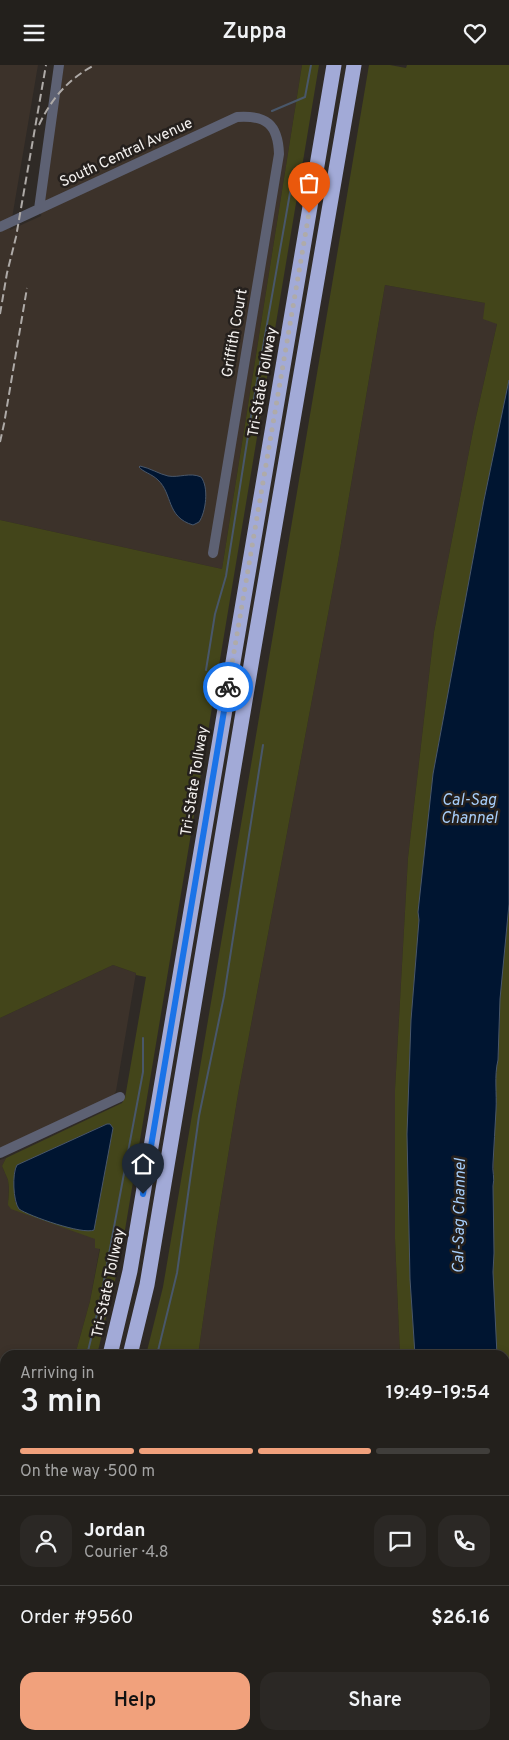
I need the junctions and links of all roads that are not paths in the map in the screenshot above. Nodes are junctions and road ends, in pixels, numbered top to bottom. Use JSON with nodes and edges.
{"nodes":[{"id":1,"x":59,"y":65,"type":"edge"},
{"id":2,"x":334,"y":65,"type":"edge"},
{"id":3,"x":354,"y":65,"type":"edge"},
{"id":4,"x":266,"y":121,"type":"joint"},
{"id":5,"x":39,"y":209,"type":"junction"},
{"id":6,"x":0,"y":227,"type":"edge"},
{"id":7,"x":213,"y":553,"type":"dead end"},
{"id":8,"x":120,"y":1097,"type":"dead end"},
{"id":9,"x":0,"y":1153,"type":"edge"},
{"id":10,"x":111,"y":1350,"type":"edge"},
{"id":11,"x":131,"y":1350,"type":"edge"}],
"edges":[{"from":1,"to":5,"type":"street"},
{"from":2,"to":10,"type":"highway","name":"Tri-State Tollway"},
{"from":3,"to":11,"type":"highway"},
{"from":4,"to":5,"type":"street","name":"South Central Avenue"},
{"from":4,"to":7,"type":"street","name":"Griffith Court"},
{"from":5,"to":6,"type":"street","name":"South Central Avenue"},
{"from":8,"to":9,"type":"street"}]}
